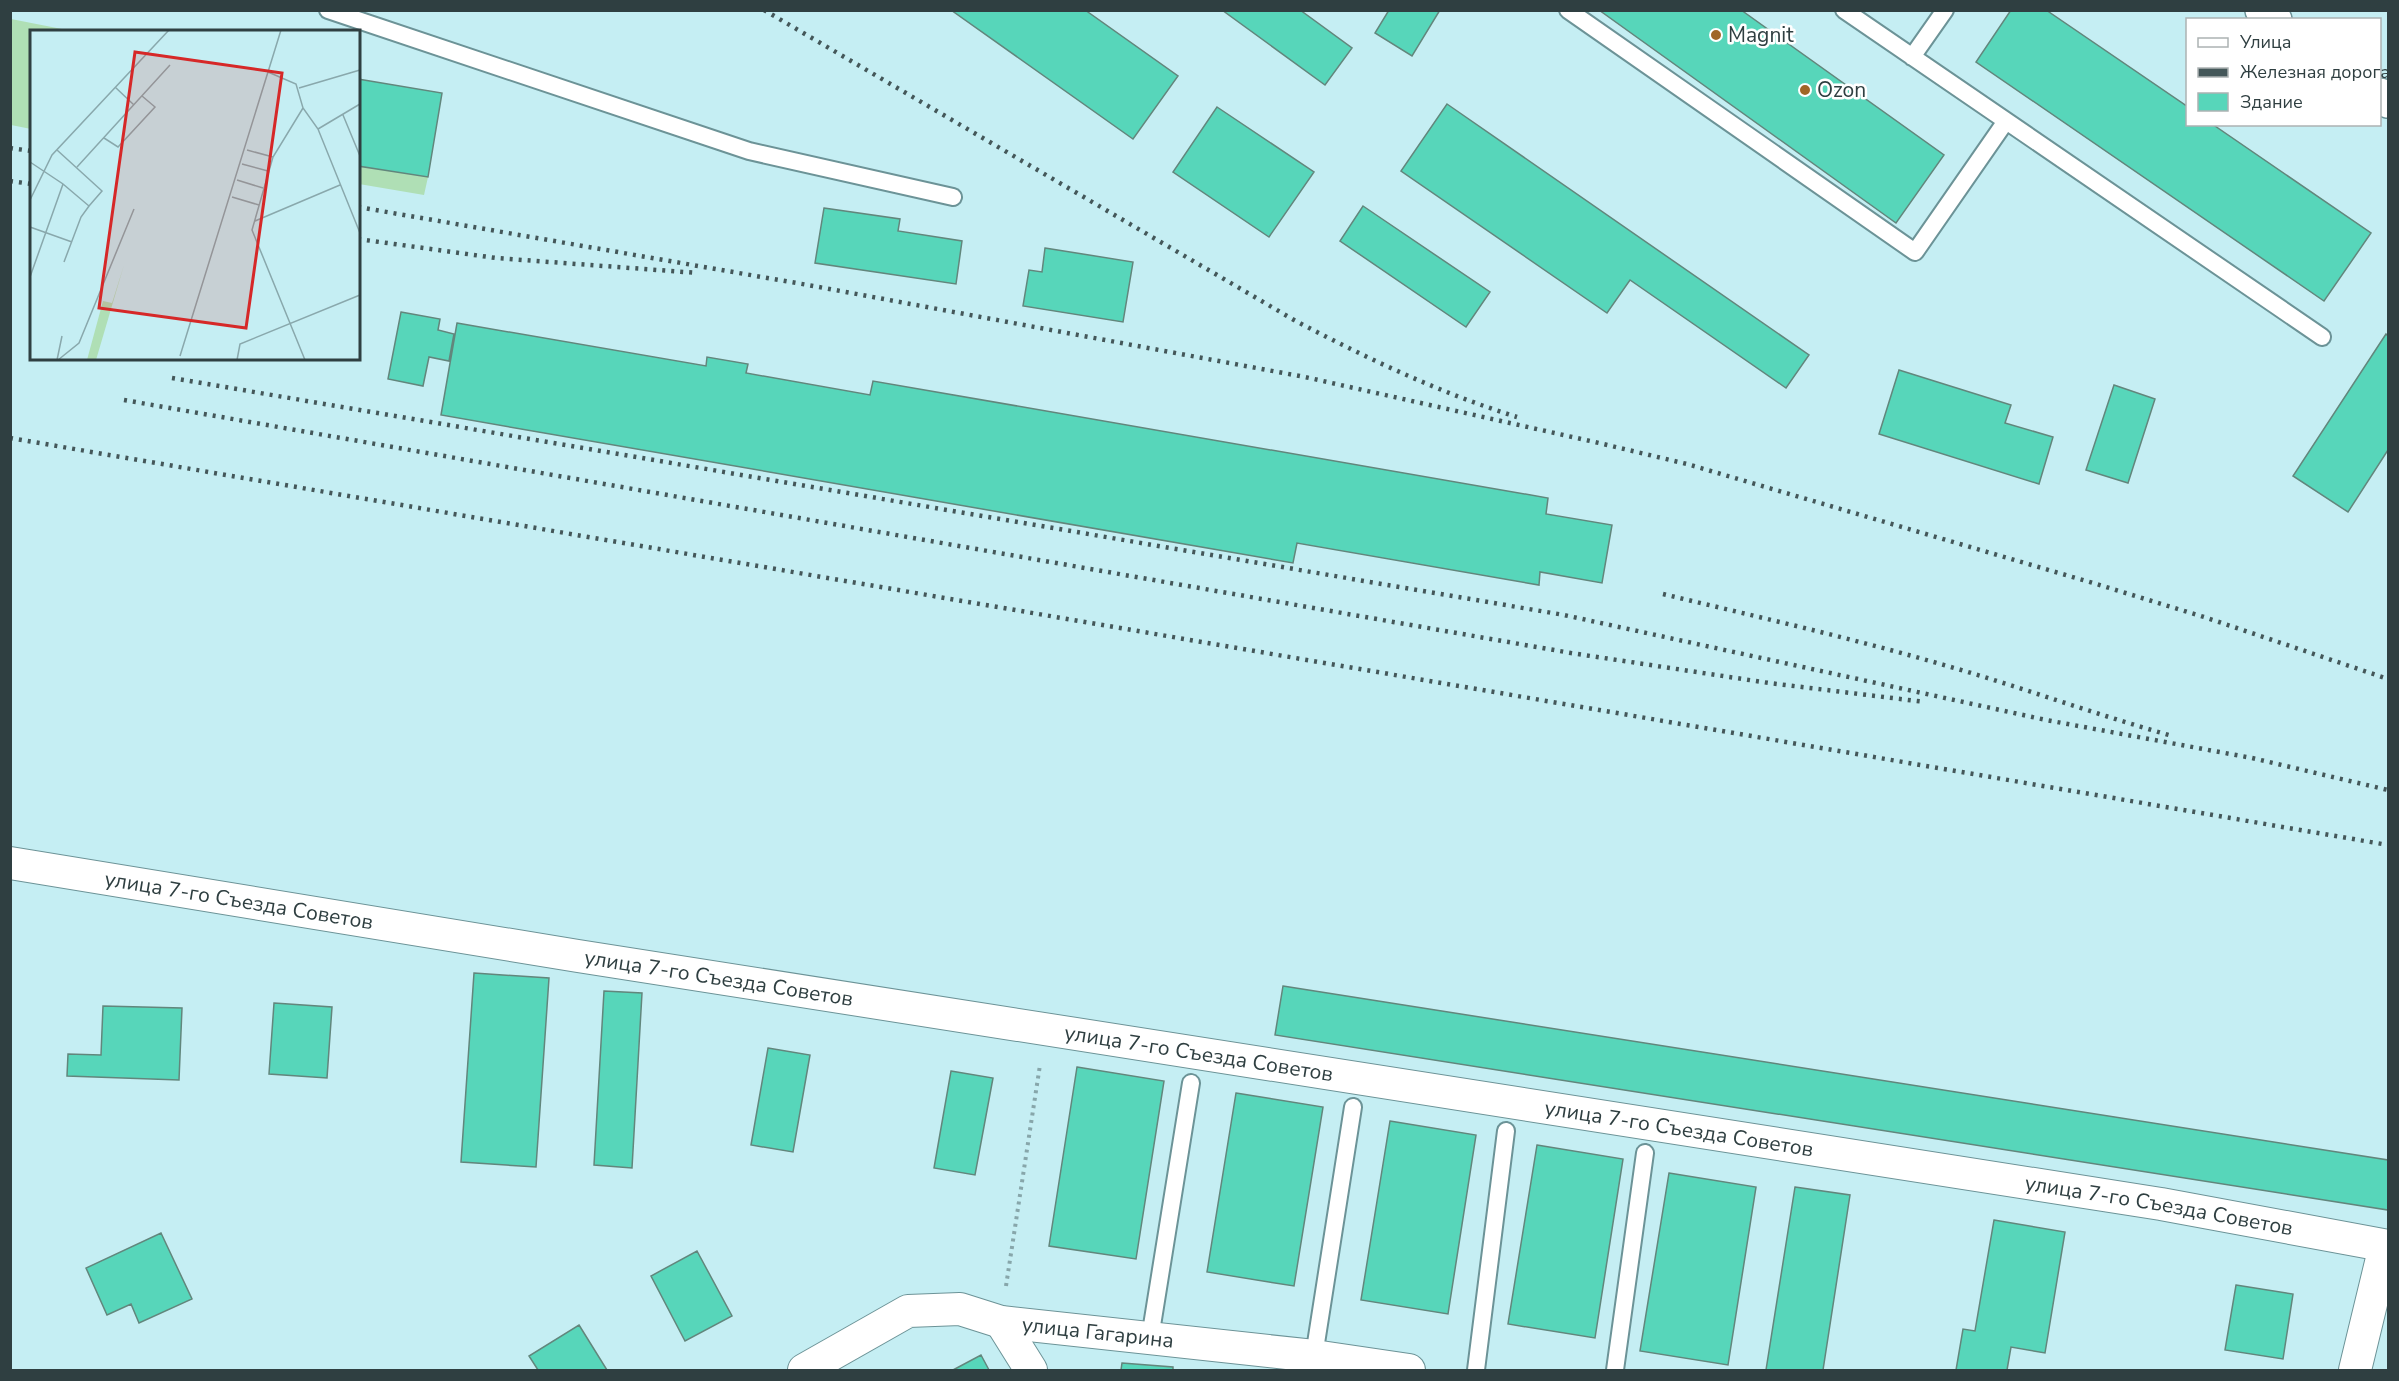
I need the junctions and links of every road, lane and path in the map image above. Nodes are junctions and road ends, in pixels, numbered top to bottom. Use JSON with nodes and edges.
{"nodes":[{"id":1,"x":328,"y":10,"type":"edge"},
{"id":2,"x":1568,"y":10,"type":"edge"},
{"id":3,"x":1844,"y":10,"type":"edge"},
{"id":4,"x":1945,"y":10,"type":"edge"},
{"id":5,"x":1912,"y":57,"type":"junction"},
{"id":6,"x":2006,"y":121,"type":"junction"},
{"id":7,"x":953,"y":197,"type":"dead end"},
{"id":8,"x":2322,"y":337,"type":"dead end"},
{"id":9,"x":10,"y":863,"type":"edge"},
{"id":10,"x":1041,"y":1056,"type":"dead end"},
{"id":11,"x":1191,"y":1083,"type":"dead end"},
{"id":12,"x":1353,"y":1107,"type":"dead end"},
{"id":13,"x":1506,"y":1131,"type":"dead end"},
{"id":14,"x":1645,"y":1153,"type":"dead end"},
{"id":15,"x":2387,"y":1246,"type":"edge"},
{"id":16,"x":1001,"y":1322,"type":"junction"},
{"id":17,"x":1150,"y":1338,"type":"junction"},
{"id":18,"x":1314,"y":1356,"type":"junction"},
{"id":19,"x":804,"y":1371,"type":"edge"},
{"id":20,"x":1031,"y":1371,"type":"edge"},
{"id":21,"x":1409,"y":1371,"type":"edge"},
{"id":22,"x":1476,"y":1371,"type":"edge"},
{"id":23,"x":1615,"y":1371,"type":"edge"},
{"id":24,"x":2355,"y":1371,"type":"edge"}],
"edges":[{"from":1,"to":7,"type":"lane"},
{"from":2,"to":6,"type":"lane"},
{"from":3,"to":5,"type":"lane"},
{"from":4,"to":5,"type":"lane"},
{"from":5,"to":6,"type":"lane"},
{"from":6,"to":8,"type":"lane"},
{"from":9,"to":15,"type":"street","name":"улица 7-го Съезда Советов"},
{"from":10,"to":16,"type":"path"},
{"from":11,"to":17,"type":"lane"},
{"from":12,"to":18,"type":"lane"},
{"from":13,"to":22,"type":"lane"},
{"from":14,"to":23,"type":"lane"},
{"from":15,"to":24,"type":"street"},
{"from":16,"to":17,"type":"street","name":"улица Гагарина"},
{"from":16,"to":19,"type":"street","name":"улица Гагарина"},
{"from":16,"to":20,"type":"street"},
{"from":17,"to":18,"type":"street","name":"улица Гагарина"},
{"from":18,"to":21,"type":"street","name":"улица Гагарина"}]}
